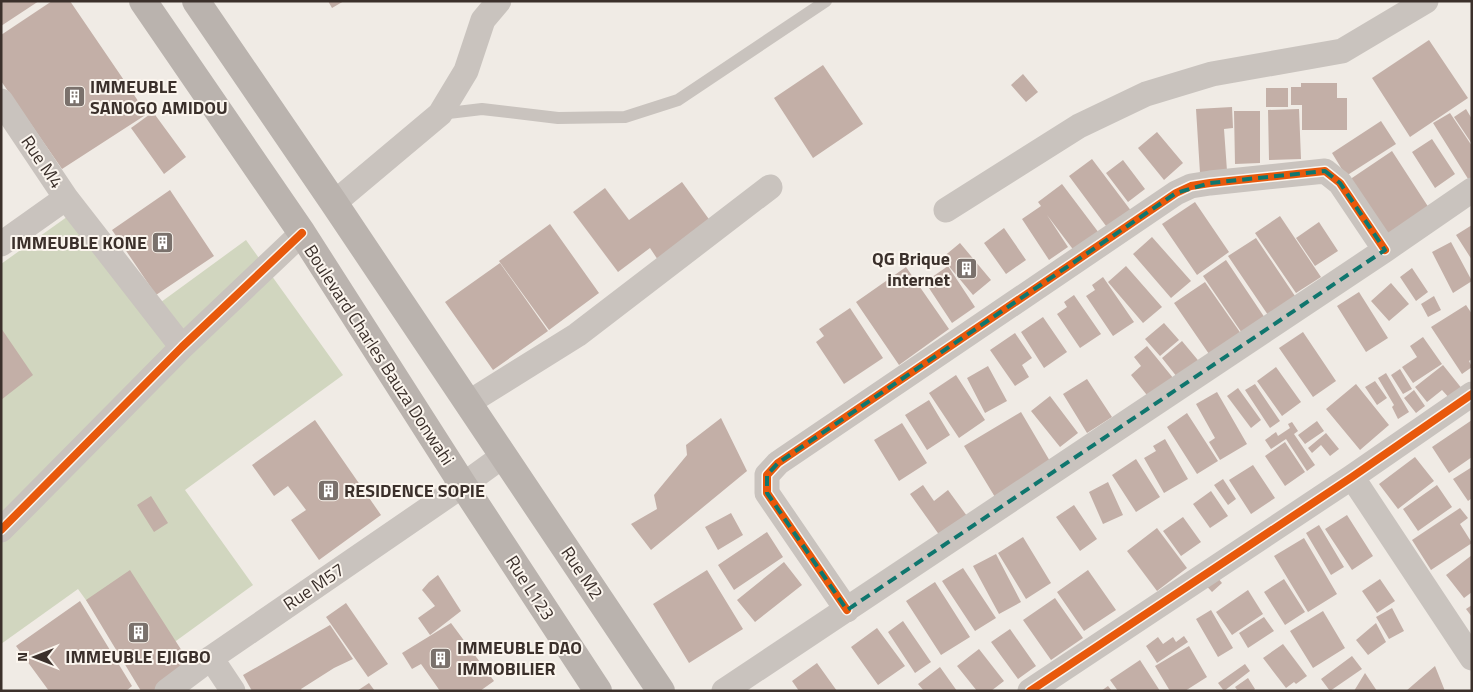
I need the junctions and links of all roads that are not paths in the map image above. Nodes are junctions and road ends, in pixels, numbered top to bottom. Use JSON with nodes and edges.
{"nodes":[{"id":1,"x":143,"y":1,"type":"edge"},
{"id":2,"x":196,"y":1,"type":"edge"},
{"id":3,"x":499,"y":1,"type":"edge"},
{"id":4,"x":826,"y":1,"type":"edge"},
{"id":5,"x":1426,"y":1,"type":"edge"},
{"id":6,"x":1,"y":101,"type":"edge"},
{"id":7,"x":440,"y":114,"type":"junction"},
{"id":8,"x":770,"y":187,"type":"dead end"},
{"id":9,"x":1472,"y":190,"type":"edge"},
{"id":10,"x":66,"y":198,"type":"junction"},
{"id":11,"x":334,"y":203,"type":"junction"},
{"id":12,"x":946,"y":210,"type":"dead end"},
{"id":13,"x":302,"y":233,"type":"junction"},
{"id":14,"x":1,"y":244,"type":"edge"},
{"id":15,"x":1385,"y":250,"type":"junction"},
{"id":16,"x":182,"y":347,"type":"junction"},
{"id":17,"x":1472,"y":394,"type":"edge"},
{"id":18,"x":468,"y":403,"type":"junction"},
{"id":19,"x":503,"y":456,"type":"junction"},
{"id":20,"x":1352,"y":477,"type":"junction"},
{"id":21,"x":463,"y":485,"type":"junction"},
{"id":22,"x":1,"y":530,"type":"edge"},
{"id":23,"x":847,"y":610,"type":"junction"},
{"id":24,"x":211,"y":658,"type":"junction"},
{"id":25,"x":1472,"y":658,"type":"edge"},
{"id":26,"x":167,"y":691,"type":"edge"},
{"id":27,"x":233,"y":691,"type":"edge"},
{"id":28,"x":598,"y":691,"type":"edge"},
{"id":29,"x":660,"y":691,"type":"edge"},
{"id":30,"x":724,"y":691,"type":"edge"},
{"id":31,"x":1030,"y":691,"type":"edge"}],
"edges":[{"from":1,"to":13,"type":"main road","name":"Boulevard Charles Bauza Donwahi"},
{"from":2,"to":11,"type":"main road"},
{"from":3,"to":7,"type":"street"},
{"from":4,"to":7,"type":"lane"},
{"from":5,"to":12,"type":"street"},
{"from":6,"to":10,"type":"street","name":"Rue M4"},
{"from":7,"to":11,"type":"street"},
{"from":8,"to":18,"type":"street"},
{"from":9,"to":15,"type":"street"},
{"from":10,"to":14,"type":"street"},
{"from":10,"to":16,"type":"street","name":"Rue M4"},
{"from":11,"to":18,"type":"main road"},
{"from":13,"to":16,"type":"street"},
{"from":13,"to":21,"type":"main road","name":"Boulevard Charles Bauza Donwahi"},
{"from":15,"to":23,"type":"street"},
{"from":15,"to":23,"type":"street"},
{"from":16,"to":22,"type":"street"},
{"from":17,"to":20,"type":"street"},
{"from":18,"to":19,"type":"main road"},
{"from":19,"to":21,"type":"street","name":"Rue M57"},
{"from":19,"to":29,"type":"main road","name":"Rue M2"},
{"from":20,"to":25,"type":"street"},
{"from":20,"to":31,"type":"street"},
{"from":21,"to":24,"type":"street","name":"Rue M57"},
{"from":21,"to":28,"type":"main road","name":"Rue L123"},
{"from":23,"to":30,"type":"street"},
{"from":24,"to":26,"type":"street","name":"Rue M57"},
{"from":24,"to":27,"type":"street"}]}
